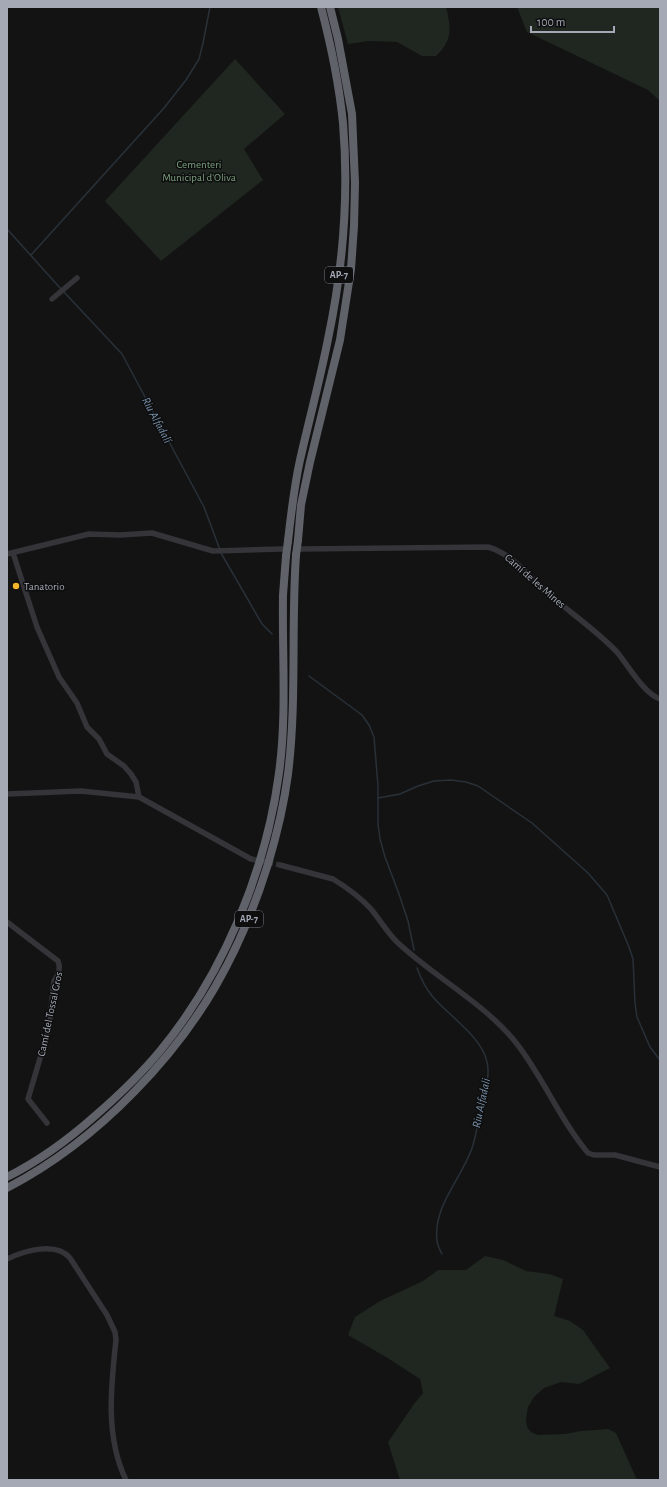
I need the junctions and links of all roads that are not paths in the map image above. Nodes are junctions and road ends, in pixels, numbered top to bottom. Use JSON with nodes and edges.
{"nodes":[{"id":1,"x":321,"y":7,"type":"edge"},
{"id":2,"x":330,"y":7,"type":"edge"},
{"id":3,"x":77,"y":278,"type":"dead end"},
{"id":4,"x":54,"y":298,"type":"dead end"},
{"id":5,"x":284,"y":552,"type":"junction"},
{"id":6,"x":299,"y":552,"type":"junction"},
{"id":7,"x":10,"y":553,"type":"edge"},
{"id":8,"x":660,"y":699,"type":"edge"},
{"id":9,"x":7,"y":794,"type":"edge"},
{"id":10,"x":139,"y":797,"type":"junction"},
{"id":11,"x":251,"y":859,"type":"tunnel mouth"},
{"id":12,"x":280,"y":865,"type":"tunnel mouth"},
{"id":13,"x":7,"y":922,"type":"edge"},
{"id":14,"x":47,"y":1123,"type":"dead end"},
{"id":15,"x":660,"y":1167,"type":"edge"},
{"id":16,"x":7,"y":1177,"type":"edge"},
{"id":17,"x":7,"y":1188,"type":"edge"},
{"id":18,"x":7,"y":1259,"type":"edge"},
{"id":19,"x":126,"y":1480,"type":"edge"}],
"edges":[{"from":1,"to":5,"type":"highway","number":"AP-7","bridge":true},
{"from":2,"to":6,"type":"highway","number":"AP-7","bridge":true},
{"from":3,"to":4,"type":"street"},
{"from":5,"to":7,"type":"street"},
{"from":5,"to":16,"type":"highway","number":"AP-7"},
{"from":6,"to":8,"type":"street","name":"Camí de les Mines"},
{"from":6,"to":17,"type":"highway","number":"AP-7"},
{"from":7,"to":10,"type":"street"},
{"from":9,"to":10,"type":"street"},
{"from":10,"to":11,"type":"street"},
{"from":12,"to":15,"type":"street"},
{"from":13,"to":14,"type":"street","name":"Camí del Tossal Gros"},
{"from":18,"to":19,"type":"street"}]}
